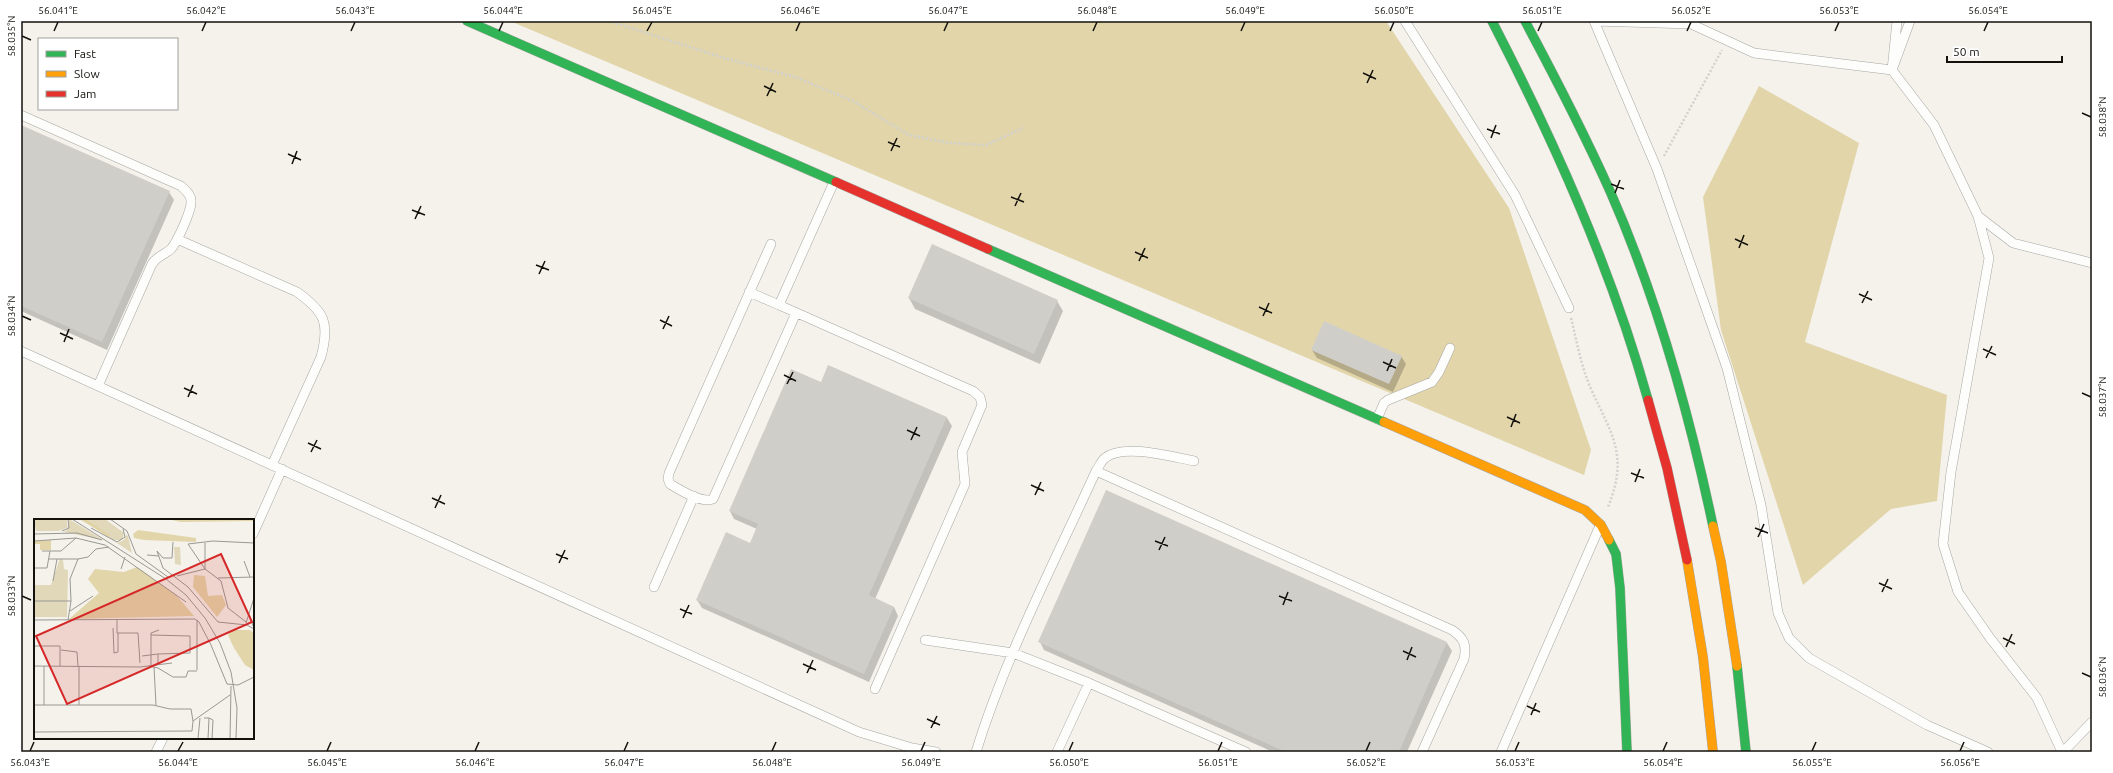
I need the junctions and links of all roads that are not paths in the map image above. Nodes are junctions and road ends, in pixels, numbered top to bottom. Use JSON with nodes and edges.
{"nodes":[{"id":1,"x":466,"y":21,"type":"edge"},
{"id":2,"x":1405,"y":21,"type":"edge"},
{"id":3,"x":1492,"y":21,"type":"edge"},
{"id":4,"x":1525,"y":21,"type":"edge"},
{"id":5,"x":1594,"y":21,"type":"edge"},
{"id":6,"x":1897,"y":21,"type":"edge"},
{"id":7,"x":1910,"y":21,"type":"edge"},
{"id":8,"x":1892,"y":70,"type":"junction"},
{"id":9,"x":21,"y":115,"type":"edge"},
{"id":10,"x":834,"y":182,"type":"junction"},
{"id":11,"x":1978,"y":216,"type":"junction"},
{"id":12,"x":177,"y":239,"type":"junction"},
{"id":13,"x":771,"y":244,"type":"dead end"},
{"id":14,"x":2092,"y":263,"type":"edge"},
{"id":15,"x":750,"y":292,"type":"junction"},
{"id":16,"x":779,"y":305,"type":"junction"},
{"id":17,"x":1569,"y":308,"type":"road end"},
{"id":18,"x":796,"y":313,"type":"junction"},
{"id":19,"x":1450,"y":348,"type":"dead end"},
{"id":20,"x":21,"y":351,"type":"edge"},
{"id":21,"x":98,"y":386,"type":"junction"},
{"id":22,"x":1377,"y":419,"type":"junction"},
{"id":23,"x":1194,"y":460,"type":"dead end"},
{"id":24,"x":272,"y":465,"type":"junction"},
{"id":25,"x":282,"y":469,"type":"junction"},
{"id":26,"x":1096,"y":471,"type":"junction"},
{"id":27,"x":694,"y":496,"type":"junction"},
{"id":28,"x":1601,"y":525,"type":"junction"},
{"id":29,"x":254,"y":532,"type":"edge"},
{"id":30,"x":654,"y":587,"type":"dead end"},
{"id":31,"x":925,"y":640,"type":"dead end"},
{"id":32,"x":1013,"y":653,"type":"junction"},
{"id":33,"x":1090,"y":683,"type":"junction"},
{"id":34,"x":875,"y":689,"type":"dead end"},
{"id":35,"x":2092,"y":722,"type":"edge"},
{"id":36,"x":162,"y":739,"type":"edge"},
{"id":37,"x":156,"y":752,"type":"edge"},
{"id":38,"x":934,"y":752,"type":"edge"},
{"id":39,"x":976,"y":752,"type":"edge"},
{"id":40,"x":1057,"y":752,"type":"edge"},
{"id":41,"x":1246,"y":752,"type":"edge"},
{"id":42,"x":1422,"y":752,"type":"edge"},
{"id":43,"x":1501,"y":752,"type":"edge"},
{"id":44,"x":1627,"y":752,"type":"edge"},
{"id":45,"x":1713,"y":752,"type":"edge"},
{"id":46,"x":1746,"y":752,"type":"edge"},
{"id":47,"x":1988,"y":752,"type":"edge"},
{"id":48,"x":2063,"y":752,"type":"edge"}],
"edges":[{"from":1,"to":10,"type":"main road"},
{"from":2,"to":17,"type":"lane"},
{"from":3,"to":45,"type":"main road"},
{"from":4,"to":46,"type":"main road"},
{"from":5,"to":8,"type":"lane"},
{"from":5,"to":47,"type":"lane"},
{"from":6,"to":8,"type":"lane"},
{"from":7,"to":8,"type":"lane"},
{"from":8,"to":11,"type":"lane"},
{"from":9,"to":12,"type":"lane"},
{"from":10,"to":16,"type":"lane"},
{"from":10,"to":22,"type":"main road"},
{"from":11,"to":14,"type":"lane"},
{"from":11,"to":48,"type":"lane"},
{"from":12,"to":21,"type":"lane"},
{"from":12,"to":24,"type":"lane"},
{"from":13,"to":15,"type":"lane"},
{"from":15,"to":16,"type":"lane"},
{"from":15,"to":27,"type":"lane"},
{"from":16,"to":18,"type":"lane"},
{"from":18,"to":27,"type":"lane"},
{"from":18,"to":34,"type":"lane"},
{"from":19,"to":22,"type":"lane"},
{"from":20,"to":21,"type":"lane"},
{"from":21,"to":24,"type":"lane"},
{"from":22,"to":28,"type":"main road"},
{"from":23,"to":26,"type":"lane"},
{"from":24,"to":25,"type":"lane"},
{"from":25,"to":29,"type":"lane"},
{"from":25,"to":38,"type":"lane"},
{"from":26,"to":32,"type":"lane"},
{"from":26,"to":42,"type":"lane"},
{"from":27,"to":30,"type":"lane"},
{"from":28,"to":43,"type":"lane"},
{"from":28,"to":44,"type":"main road"},
{"from":31,"to":32,"type":"lane"},
{"from":32,"to":33,"type":"lane"},
{"from":32,"to":39,"type":"lane"},
{"from":33,"to":40,"type":"lane"},
{"from":33,"to":41,"type":"lane"},
{"from":35,"to":48,"type":"lane"},
{"from":36,"to":37,"type":"lane"}]}
